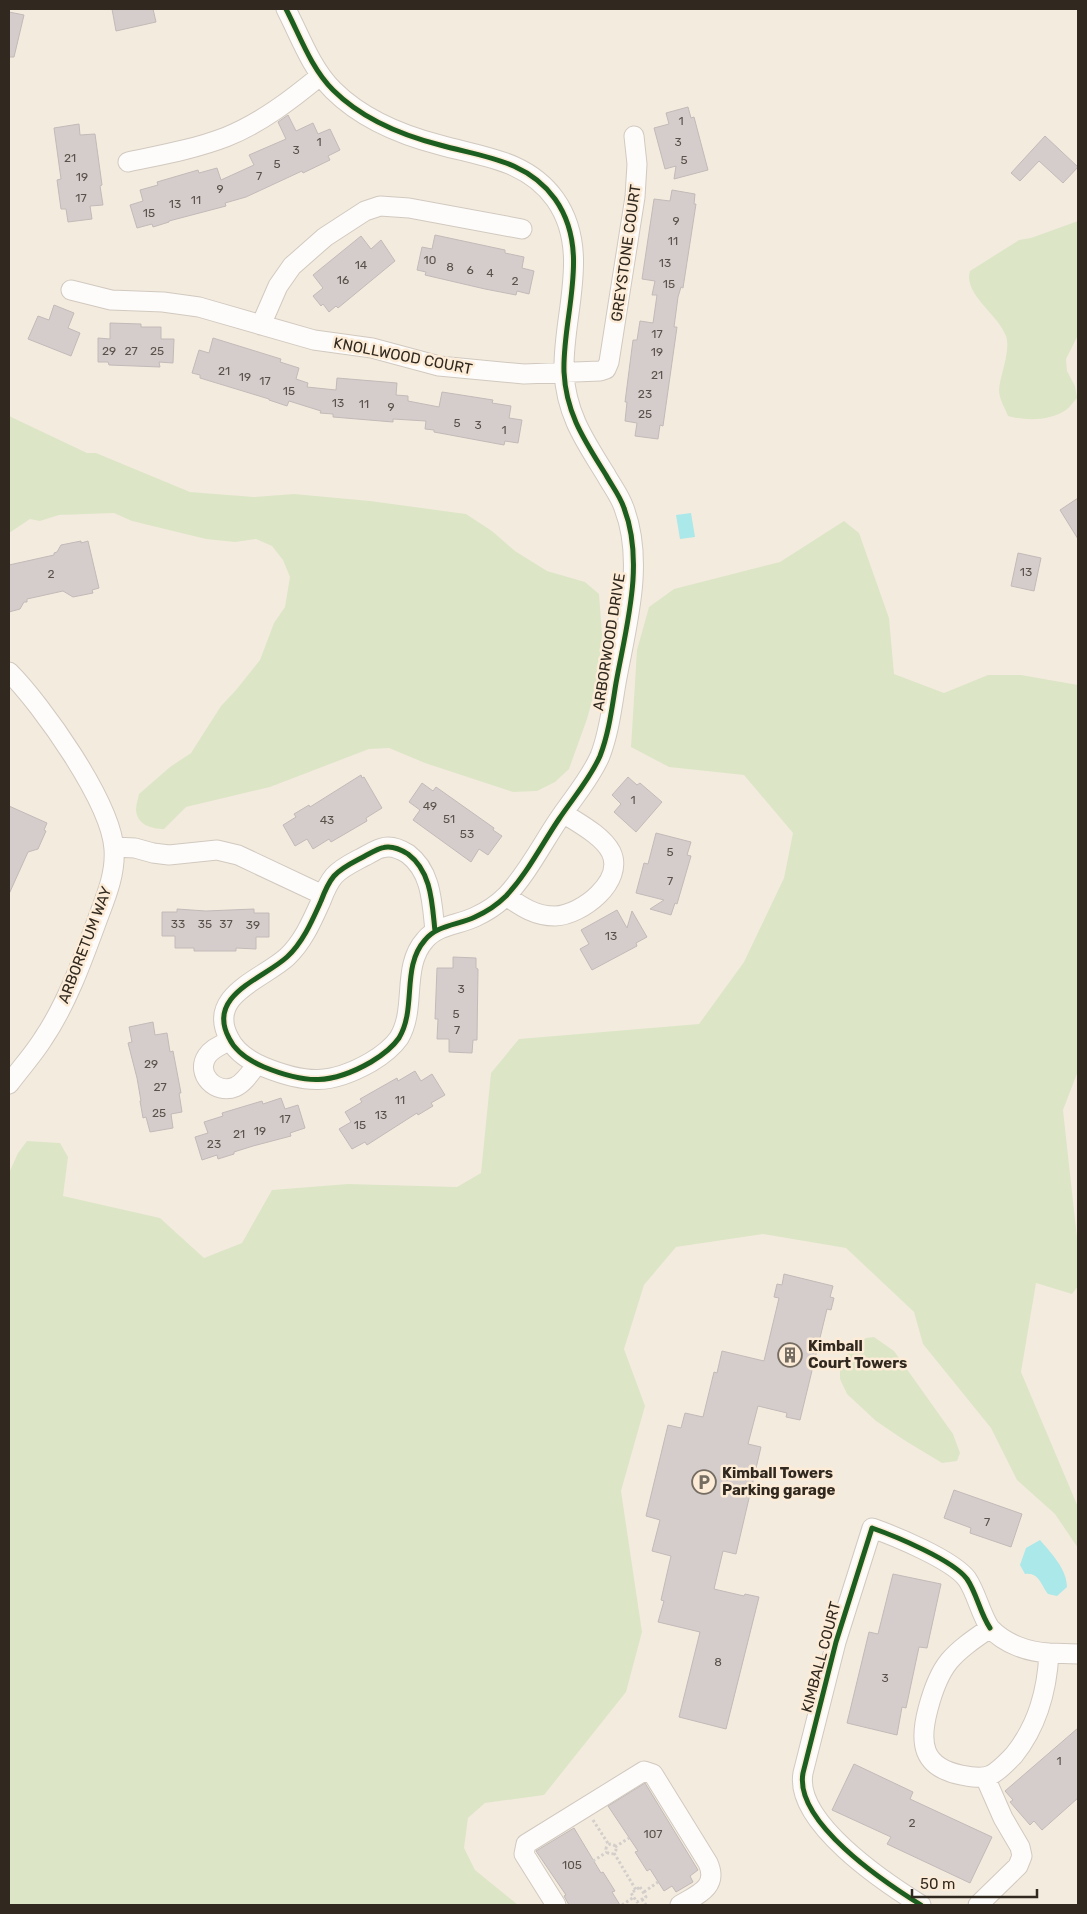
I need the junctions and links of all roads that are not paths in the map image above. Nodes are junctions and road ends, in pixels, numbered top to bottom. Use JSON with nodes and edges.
{"nodes":[{"id":1,"x":286,"y":9,"type":"edge"},
{"id":2,"x":320,"y":76,"type":"junction"},
{"id":3,"x":634,"y":136,"type":"dead end"},
{"id":4,"x":128,"y":162,"type":"dead end"},
{"id":5,"x":522,"y":229,"type":"dead end"},
{"id":6,"x":72,"y":290,"type":"dead end"},
{"id":7,"x":261,"y":325,"type":"junction"},
{"id":8,"x":606,"y":369,"type":"joint"},
{"id":9,"x":564,"y":372,"type":"junction"},
{"id":10,"x":9,"y":672,"type":"edge"},
{"id":11,"x":563,"y":813,"type":"junction"},
{"id":12,"x":114,"y":847,"type":"junction"},
{"id":13,"x":323,"y":895,"type":"junction"},
{"id":14,"x":506,"y":896,"type":"junction"},
{"id":15,"x":435,"y":931,"type":"junction"},
{"id":16,"x":230,"y":1040,"type":"junction"},
{"id":17,"x":256,"y":1064,"type":"junction"},
{"id":18,"x":9,"y":1084,"type":"edge"},
{"id":19,"x":990,"y":1628,"type":"junction"},
{"id":20,"x":1049,"y":1653,"type":"junction"},
{"id":21,"x":1078,"y":1654,"type":"edge"},
{"id":22,"x":985,"y":1777,"type":"junction"},
{"id":23,"x":556,"y":1905,"type":"edge"},
{"id":24,"x":680,"y":1905,"type":"edge"},
{"id":25,"x":921,"y":1905,"type":"edge"},
{"id":26,"x":978,"y":1905,"type":"edge"}],
"edges":[{"from":1,"to":2,"type":"street","name":"ARBORWOOD DRIVE"},
{"from":2,"to":4,"type":"street"},
{"from":2,"to":9,"type":"street","name":"ARBORWOOD DRIVE"},
{"from":3,"to":8,"type":"street","name":"GREYSTONE COURT"},
{"from":5,"to":7,"type":"street"},
{"from":6,"to":7,"type":"street","name":"KNOLLWOOD COURT"},
{"from":7,"to":9,"type":"street","name":"KNOLLWOOD COURT"},
{"from":8,"to":9,"type":"street","name":"KNOLLWOOD COURT"},
{"from":9,"to":11,"type":"street","name":"ARBORWOOD DRIVE"},
{"from":10,"to":12,"type":"street","name":"ARBORETUM WAY"},
{"from":11,"to":14,"type":"street","name":"ARBORWOOD DRIVE"},
{"from":11,"to":14,"type":"street"},
{"from":12,"to":13,"type":"street"},
{"from":12,"to":18,"type":"street","name":"ARBORETUM WAY"},
{"from":13,"to":15,"type":"street"},
{"from":13,"to":16,"type":"street"},
{"from":14,"to":15,"type":"street","name":"ARBORWOOD DRIVE"},
{"from":15,"to":17,"type":"street"},
{"from":16,"to":17,"type":"street"},
{"from":16,"to":17,"type":"street"},
{"from":19,"to":20,"type":"street"},
{"from":19,"to":22,"type":"street"},
{"from":19,"to":25,"type":"street","name":"KIMBALL COURT"},
{"from":20,"to":21,"type":"street"},
{"from":20,"to":22,"type":"street"},
{"from":22,"to":26,"type":"street"},
{"from":23,"to":24,"type":"street"}]}
